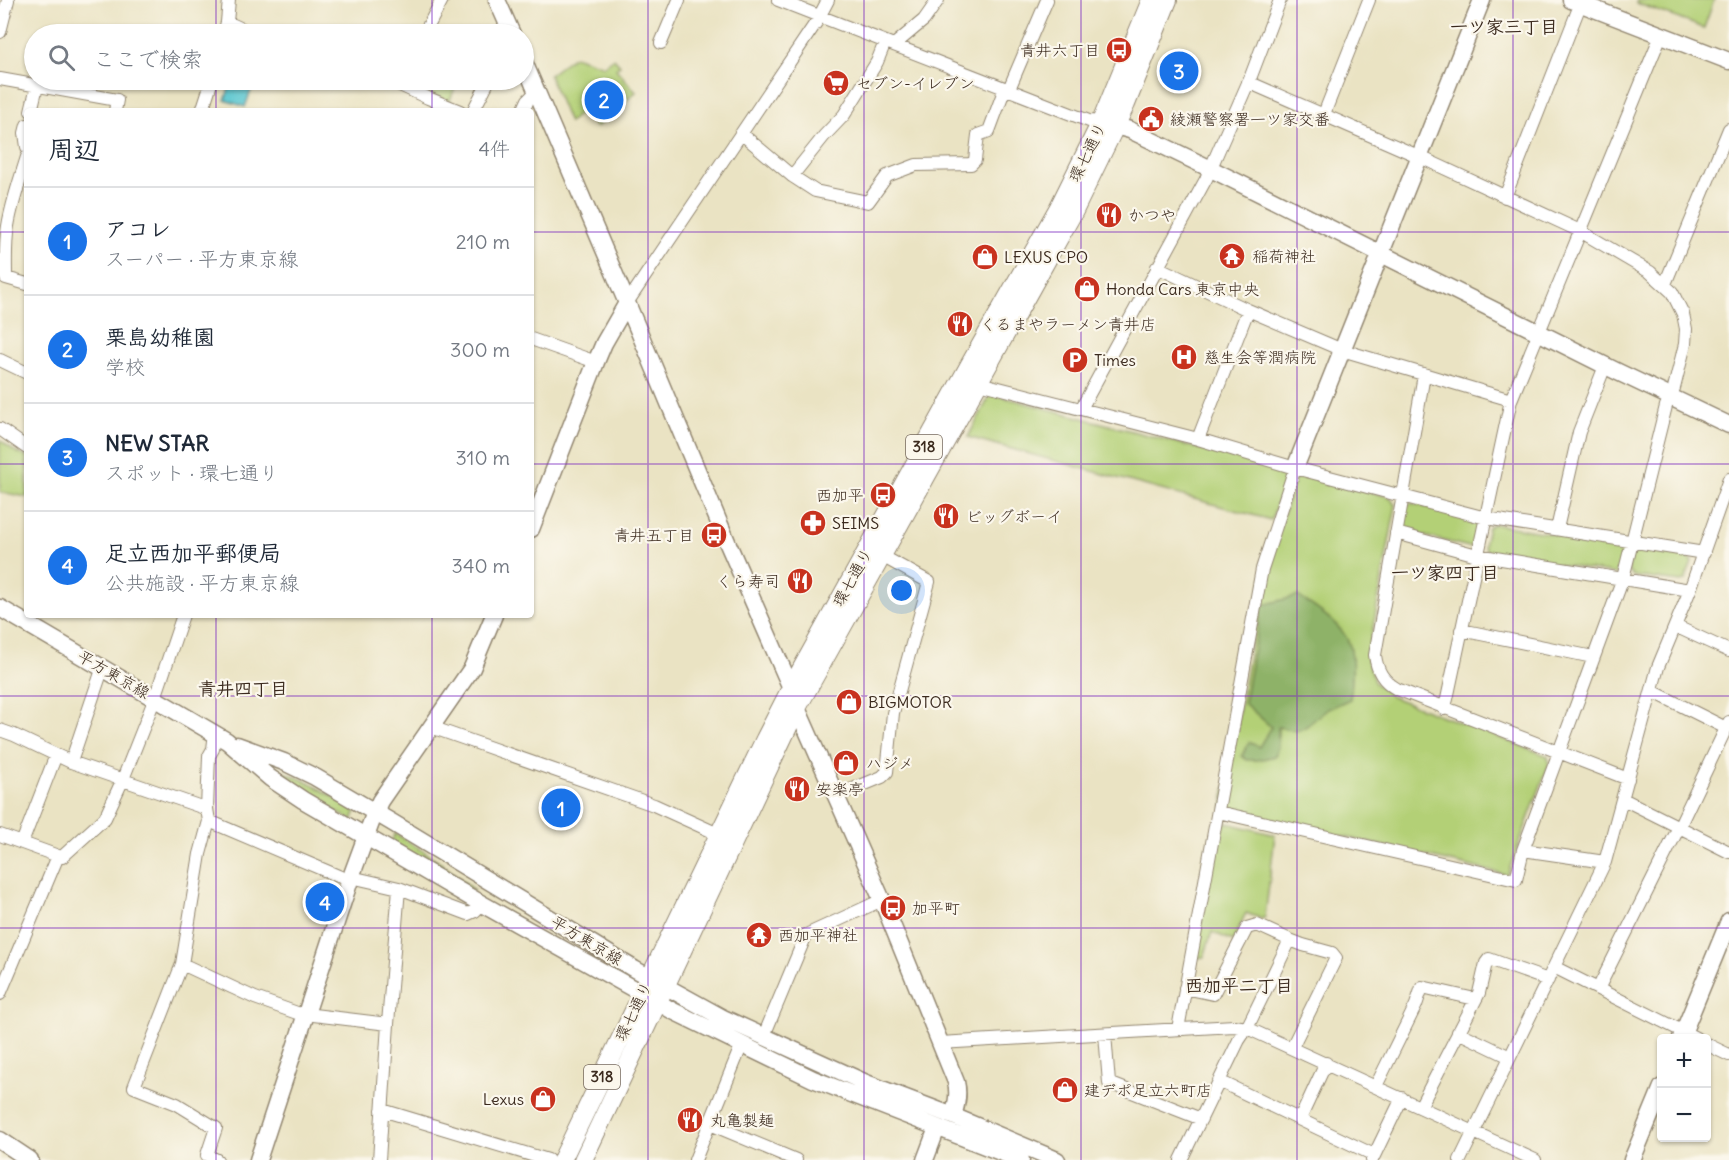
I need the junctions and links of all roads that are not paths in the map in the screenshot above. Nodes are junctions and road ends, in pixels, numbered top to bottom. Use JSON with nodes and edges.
{"nodes":[{"id":1,"x":8,"y":0,"type":"edge"},
{"id":2,"x":229,"y":0,"type":"edge"},
{"id":3,"x":442,"y":0,"type":"edge"},
{"id":4,"x":497,"y":0,"type":"edge"},
{"id":5,"x":679,"y":0,"type":"edge"},
{"id":6,"x":778,"y":0,"type":"edge"},
{"id":7,"x":828,"y":0,"type":"edge"},
{"id":8,"x":938,"y":0,"type":"edge"},
{"id":9,"x":1047,"y":0,"type":"edge"},
{"id":10,"x":1151,"y":0,"type":"edge"},
{"id":11,"x":1168,"y":0,"type":"edge"},
{"id":12,"x":1280,"y":0,"type":"edge"},
{"id":13,"x":1369,"y":0,"type":"edge"},
{"id":14,"x":1482,"y":0,"type":"edge"},
{"id":15,"x":1578,"y":1,"type":"edge"},
{"id":16,"x":820,"y":16,"type":"junction"},
{"id":17,"x":227,"y":22,"type":"joint"},
{"id":18,"x":231,"y":24,"type":"edge"},
{"id":19,"x":429,"y":24,"type":"edge"},
{"id":20,"x":508,"y":24,"type":"edge"},
{"id":21,"x":0,"y":32,"type":"edge"},
{"id":22,"x":1661,"y":35,"type":"junction"},
{"id":23,"x":661,"y":43,"type":"dead end"},
{"id":24,"x":890,"y":44,"type":"junction"},
{"id":25,"x":1729,"y":61,"type":"edge"},
{"id":26,"x":0,"y":79,"type":"edge"},
{"id":27,"x":1248,"y":82,"type":"junction"},
{"id":28,"x":24,"y":83,"type":"edge"},
{"id":29,"x":534,"y":87,"type":"edge"},
{"id":30,"x":1007,"y":89,"type":"junction"},
{"id":31,"x":37,"y":90,"type":"edge"},
{"id":32,"x":61,"y":90,"type":"edge"},
{"id":33,"x":209,"y":90,"type":"edge"},
{"id":34,"x":413,"y":90,"type":"edge"},
{"id":35,"x":484,"y":90,"type":"edge"},
{"id":36,"x":536,"y":92,"type":"junction"},
{"id":37,"x":32,"y":108,"type":"edge"},
{"id":38,"x":116,"y":108,"type":"edge"},
{"id":39,"x":203,"y":108,"type":"edge"},
{"id":40,"x":453,"y":108,"type":"edge"},
{"id":41,"x":475,"y":108,"type":"edge"},
{"id":42,"x":524,"y":108,"type":"edge"},
{"id":43,"x":1324,"y":114,"type":"junction"},
{"id":44,"x":1109,"y":124,"type":"junction"},
{"id":45,"x":1729,"y":129,"type":"edge"},
{"id":46,"x":742,"y":134,"type":"junction"},
{"id":47,"x":1418,"y":156,"type":"junction"},
{"id":48,"x":24,"y":166,"type":"edge"},
{"id":49,"x":1211,"y":169,"type":"junction"},
{"id":50,"x":792,"y":176,"type":"junction"},
{"id":51,"x":1505,"y":197,"type":"junction"},
{"id":52,"x":1580,"y":231,"type":"junction"},
{"id":53,"x":3,"y":252,"type":"edge"},
{"id":54,"x":1379,"y":253,"type":"junction"},
{"id":55,"x":1157,"y":267,"type":"junction"},
{"id":56,"x":24,"y":283,"type":"edge"},
{"id":57,"x":1665,"y":284,"type":"junction"},
{"id":58,"x":627,"y":303,"type":"junction"},
{"id":59,"x":1248,"y":310,"type":"junction"},
{"id":60,"x":1539,"y":332,"type":"junction"},
{"id":61,"x":534,"y":340,"type":"edge"},
{"id":62,"x":1342,"y":350,"type":"junction"},
{"id":63,"x":0,"y":360,"type":"edge"},
{"id":64,"x":596,"y":362,"type":"junction"},
{"id":65,"x":1605,"y":366,"type":"junction"},
{"id":66,"x":24,"y":372,"type":"edge"},
{"id":67,"x":1424,"y":375,"type":"junction"},
{"id":68,"x":979,"y":383,"type":"junction"},
{"id":69,"x":1670,"y":398,"type":"junction"},
{"id":70,"x":1511,"y":400,"type":"junction"},
{"id":71,"x":1081,"y":409,"type":"junction"},
{"id":72,"x":1729,"y":425,"type":"edge"},
{"id":73,"x":0,"y":429,"type":"edge"},
{"id":74,"x":1198,"y":439,"type":"junction"},
{"id":75,"x":24,"y":446,"type":"edge"},
{"id":76,"x":1295,"y":468,"type":"junction"},
{"id":77,"x":1729,"y":479,"type":"edge"},
{"id":78,"x":1402,"y":496,"type":"junction"},
{"id":79,"x":1486,"y":518,"type":"junction"},
{"id":80,"x":534,"y":520,"type":"edge"},
{"id":81,"x":1557,"y":529,"type":"junction"},
{"id":82,"x":1396,"y":533,"type":"junction"},
{"id":83,"x":1633,"y":540,"type":"junction"},
{"id":84,"x":1704,"y":553,"type":"junction"},
{"id":85,"x":1477,"y":555,"type":"junction"},
{"id":86,"x":882,"y":556,"type":"junction"},
{"id":87,"x":1623,"y":578,"type":"junction"},
{"id":88,"x":1690,"y":590,"type":"junction"},
{"id":89,"x":0,"y":608,"type":"edge"},
{"id":90,"x":182,"y":618,"type":"edge"},
{"id":91,"x":493,"y":618,"type":"edge"},
{"id":92,"x":1675,"y":626,"type":"junction"},
{"id":93,"x":1461,"y":630,"type":"junction"},
{"id":94,"x":1729,"y":651,"type":"edge"},
{"id":95,"x":1593,"y":657,"type":"junction"},
{"id":96,"x":103,"y":667,"type":"junction"},
{"id":97,"x":791,"y":688,"type":"junction"},
{"id":98,"x":1652,"y":691,"type":"junction"},
{"id":99,"x":155,"y":698,"type":"junction"},
{"id":100,"x":797,"y":708,"type":"junction"},
{"id":101,"x":1444,"y":709,"type":"junction"},
{"id":102,"x":1728,"y":725,"type":"edge"},
{"id":103,"x":431,"y":727,"type":"junction"},
{"id":104,"x":0,"y":730,"type":"edge"},
{"id":105,"x":221,"y":737,"type":"junction"},
{"id":106,"x":1558,"y":752,"type":"junction"},
{"id":107,"x":56,"y":755,"type":"junction"},
{"id":108,"x":71,"y":762,"type":"junction"},
{"id":109,"x":123,"y":779,"type":"junction"},
{"id":110,"x":1628,"y":779,"type":"junction"},
{"id":111,"x":836,"y":796,"type":"junction"},
{"id":112,"x":1623,"y":799,"type":"junction"},
{"id":113,"x":375,"y":812,"type":"junction"},
{"id":114,"x":1218,"y":812,"type":"junction"},
{"id":115,"x":208,"y":815,"type":"junction"},
{"id":116,"x":1679,"y":827,"type":"junction"},
{"id":117,"x":718,"y":834,"type":"junction"},
{"id":118,"x":0,"y":835,"type":"edge"},
{"id":119,"x":366,"y":836,"type":"junction"},
{"id":120,"x":22,"y":843,"type":"junction"},
{"id":121,"x":1523,"y":850,"type":"junction"},
{"id":122,"x":1729,"y":852,"type":"edge"},
{"id":123,"x":58,"y":856,"type":"junction"},
{"id":124,"x":1605,"y":862,"type":"junction"},
{"id":125,"x":351,"y":879,"type":"junction"},
{"id":126,"x":399,"y":888,"type":"junction"},
{"id":127,"x":882,"y":900,"type":"junction"},
{"id":128,"x":482,"y":904,"type":"junction"},
{"id":129,"x":1729,"y":921,"type":"edge"},
{"id":130,"x":1290,"y":940,"type":"junction"},
{"id":131,"x":182,"y":964,"type":"junction"},
{"id":132,"x":1554,"y":968,"type":"junction"},
{"id":133,"x":1548,"y":980,"type":"junction"},
{"id":134,"x":1185,"y":988,"type":"junction"},
{"id":135,"x":1598,"y":989,"type":"junction"},
{"id":136,"x":653,"y":990,"type":"junction"},
{"id":137,"x":0,"y":994,"type":"edge"},
{"id":138,"x":1475,"y":999,"type":"junction"},
{"id":139,"x":306,"y":1015,"type":"junction"},
{"id":140,"x":388,"y":1024,"type":"junction"},
{"id":141,"x":1247,"y":1028,"type":"junction"},
{"id":142,"x":1178,"y":1029,"type":"junction"},
{"id":143,"x":1458,"y":1032,"type":"junction"},
{"id":144,"x":1106,"y":1034,"type":"junction"},
{"id":145,"x":1683,"y":1034,"type":"edge"},
{"id":146,"x":1688,"y":1034,"type":"edge"},
{"id":147,"x":764,"y":1038,"type":"junction"},
{"id":148,"x":940,"y":1042,"type":"junction"},
{"id":149,"x":742,"y":1044,"type":"junction"},
{"id":150,"x":1711,"y":1046,"type":"edge"},
{"id":151,"x":1292,"y":1047,"type":"junction"},
{"id":152,"x":1729,"y":1055,"type":"edge"},
{"id":153,"x":1510,"y":1058,"type":"junction"},
{"id":154,"x":1326,"y":1063,"type":"junction"},
{"id":155,"x":1219,"y":1081,"type":"junction"},
{"id":156,"x":1376,"y":1086,"type":"junction"},
{"id":157,"x":1662,"y":1088,"type":"edge"},
{"id":158,"x":1402,"y":1098,"type":"junction"},
{"id":159,"x":1419,"y":1107,"type":"junction"},
{"id":160,"x":382,"y":1110,"type":"junction"},
{"id":161,"x":953,"y":1116,"type":"junction"},
{"id":162,"x":1202,"y":1119,"type":"junction"},
{"id":163,"x":1300,"y":1119,"type":"junction"},
{"id":164,"x":710,"y":1124,"type":"junction"},
{"id":165,"x":937,"y":1128,"type":"junction"},
{"id":166,"x":1474,"y":1132,"type":"junction"},
{"id":167,"x":0,"y":1140,"type":"edge"},
{"id":168,"x":1373,"y":1157,"type":"edge"},
{"id":169,"x":1527,"y":1158,"type":"edge"},
{"id":170,"x":30,"y":1160,"type":"edge"},
{"id":171,"x":217,"y":1160,"type":"edge"},
{"id":172,"x":258,"y":1160,"type":"edge"},
{"id":173,"x":379,"y":1160,"type":"edge"},
{"id":174,"x":548,"y":1160,"type":"edge"},
{"id":175,"x":562,"y":1160,"type":"edge"},
{"id":176,"x":583,"y":1160,"type":"edge"},
{"id":177,"x":695,"y":1160,"type":"edge"},
{"id":178,"x":796,"y":1160,"type":"edge"},
{"id":179,"x":925,"y":1160,"type":"edge"},
{"id":180,"x":1021,"y":1160,"type":"edge"},
{"id":181,"x":1057,"y":1160,"type":"edge"},
{"id":182,"x":1181,"y":1160,"type":"edge"},
{"id":183,"x":1460,"y":1160,"type":"edge"},
{"id":184,"x":1632,"y":1160,"type":"edge"}],
"edges":[{"from":1,"to":21,"type":"street"},
{"from":2,"to":17,"type":"street"},
{"from":3,"to":19,"type":"street"},
{"from":4,"to":20,"type":"street"},
{"from":5,"to":23,"type":"street"},
{"from":6,"to":16,"type":"street"},
{"from":7,"to":16,"type":"street"},
{"from":8,"to":24,"type":"street"},
{"from":9,"to":30,"type":"street"},
{"from":10,"to":44,"type":"main road","name":"環七通り","number":"318"},
{"from":11,"to":44,"type":"main road","name":"環七通り","number":"318"},
{"from":12,"to":27,"type":"street"},
{"from":13,"to":43,"type":"street"},
{"from":14,"to":47,"type":"street"},
{"from":15,"to":22,"type":"street"},
{"from":15,"to":51,"type":"street"},
{"from":16,"to":24,"type":"street"},
{"from":16,"to":46,"type":"street"},
{"from":17,"to":18,"type":"street"},
{"from":22,"to":25,"type":"street"},
{"from":22,"to":52,"type":"street"},
{"from":24,"to":30,"type":"street"},
{"from":24,"to":50,"type":"street"},
{"from":26,"to":28,"type":"street"},
{"from":27,"to":43,"type":"street"},
{"from":27,"to":49,"type":"street"},
{"from":29,"to":36,"type":"street"},
{"from":30,"to":44,"type":"street"},
{"from":30,"to":50,"type":"street"},
{"from":31,"to":37,"type":"street"},
{"from":32,"to":38,"type":"street"},
{"from":33,"to":39,"type":"street"},
{"from":34,"to":40,"type":"street"},
{"from":35,"to":41,"type":"street"},
{"from":36,"to":42,"type":"street"},
{"from":36,"to":58,"type":"street"},
{"from":43,"to":47,"type":"street"},
{"from":44,"to":49,"type":"street"},
{"from":44,"to":68,"type":"main road","name":"環七通り","number":"318"},
{"from":44,"to":97,"type":"main road","name":"環七通り","number":"318"},
{"from":45,"to":57,"type":"street"},
{"from":46,"to":50,"type":"street"},
{"from":46,"to":58,"type":"street"},
{"from":47,"to":51,"type":"street"},
{"from":47,"to":54,"type":"street"},
{"from":48,"to":53,"type":"street"},
{"from":49,"to":54,"type":"street"},
{"from":49,"to":55,"type":"street"},
{"from":51,"to":52,"type":"street"},
{"from":52,"to":57,"type":"street"},
{"from":52,"to":60,"type":"street"},
{"from":53,"to":56,"type":"street"},
{"from":54,"to":60,"type":"street"},
{"from":54,"to":62,"type":"street"},
{"from":55,"to":59,"type":"street"},
{"from":55,"to":71,"type":"street"},
{"from":57,"to":69,"type":"street"},
{"from":58,"to":64,"type":"street"},
{"from":58,"to":97,"type":"street"},
{"from":59,"to":62,"type":"street"},
{"from":59,"to":74,"type":"street"},
{"from":60,"to":65,"type":"street"},
{"from":60,"to":70,"type":"street"},
{"from":61,"to":64,"type":"street"},
{"from":62,"to":67,"type":"street"},
{"from":62,"to":76,"type":"street"},
{"from":63,"to":66,"type":"street"},
{"from":64,"to":80,"type":"street"},
{"from":65,"to":69,"type":"street"},
{"from":65,"to":81,"type":"street"},
{"from":67,"to":70,"type":"street"},
{"from":67,"to":78,"type":"street"},
{"from":68,"to":71,"type":"street"},
{"from":68,"to":86,"type":"main road","name":"環七通り","number":"318"},
{"from":69,"to":72,"type":"street"},
{"from":69,"to":83,"type":"street"},
{"from":70,"to":79,"type":"street"},
{"from":71,"to":74,"type":"street"},
{"from":73,"to":75,"type":"street"},
{"from":74,"to":76,"type":"street"},
{"from":76,"to":78,"type":"street"},
{"from":76,"to":114,"type":"street"},
{"from":77,"to":84,"type":"street"},
{"from":78,"to":79,"type":"street"},
{"from":78,"to":82,"type":"street"},
{"from":79,"to":81,"type":"street"},
{"from":79,"to":85,"type":"street"},
{"from":81,"to":83,"type":"street"},
{"from":82,"to":85,"type":"street"},
{"from":82,"to":101,"type":"street"},
{"from":83,"to":84,"type":"street"},
{"from":83,"to":87,"type":"street"},
{"from":84,"to":88,"type":"street"},
{"from":85,"to":87,"type":"street"},
{"from":85,"to":93,"type":"street"},
{"from":86,"to":100,"type":"main road","name":"環七通り","number":"318"},
{"from":86,"to":111,"type":"street"},
{"from":87,"to":88,"type":"street"},
{"from":87,"to":95,"type":"street"},
{"from":88,"to":92,"type":"street"},
{"from":89,"to":96,"type":"street","name":"平方東京線"},
{"from":90,"to":99,"type":"street"},
{"from":91,"to":103,"type":"street"},
{"from":92,"to":94,"type":"street"},
{"from":92,"to":98,"type":"street"},
{"from":93,"to":95,"type":"street"},
{"from":93,"to":101,"type":"street"},
{"from":95,"to":106,"type":"street"},
{"from":96,"to":99,"type":"street","name":"平方東京線"},
{"from":96,"to":108,"type":"street"},
{"from":97,"to":100,"type":"street"},
{"from":97,"to":117,"type":"main road","name":"環七通り","number":"318"},
{"from":98,"to":102,"type":"street"},
{"from":98,"to":110,"type":"street"},
{"from":99,"to":105,"type":"street","name":"平方東京線"},
{"from":99,"to":109,"type":"street"},
{"from":100,"to":111,"type":"street"},
{"from":100,"to":136,"type":"main road","name":"環七通り","number":"318"},
{"from":101,"to":106,"type":"street"},
{"from":102,"to":116,"type":"street"},
{"from":103,"to":113,"type":"street"},
{"from":103,"to":117,"type":"street"},
{"from":104,"to":107,"type":"street"},
{"from":105,"to":113,"type":"street","name":"平方東京線"},
{"from":105,"to":115,"type":"street"},
{"from":105,"to":119,"type":"street","name":"平方東京線"},
{"from":106,"to":110,"type":"street"},
{"from":106,"to":121,"type":"street"},
{"from":107,"to":108,"type":"street"},
{"from":107,"to":120,"type":"street"},
{"from":108,"to":109,"type":"street"},
{"from":109,"to":115,"type":"street"},
{"from":109,"to":123,"type":"street"},
{"from":110,"to":112,"type":"street"},
{"from":111,"to":127,"type":"street"},
{"from":112,"to":116,"type":"street"},
{"from":112,"to":124,"type":"street"},
{"from":113,"to":119,"type":"street"},
{"from":113,"to":136,"type":"street","name":"平方東京線"},
{"from":114,"to":121,"type":"street"},
{"from":114,"to":134,"type":"street"},
{"from":115,"to":125,"type":"street"},
{"from":115,"to":131,"type":"street"},
{"from":116,"to":122,"type":"street"},
{"from":116,"to":135,"type":"street"},
{"from":117,"to":136,"type":"main road","name":"環七通り","number":"318"},
{"from":118,"to":120,"type":"street"},
{"from":119,"to":125,"type":"street"},
{"from":119,"to":128,"type":"street","name":"平方東京線"},
{"from":120,"to":123,"type":"street"},
{"from":121,"to":124,"type":"street"},
{"from":123,"to":137,"type":"street"},
{"from":124,"to":132,"type":"street"},
{"from":125,"to":126,"type":"street"},
{"from":125,"to":139,"type":"street"},
{"from":126,"to":128,"type":"street"},
{"from":126,"to":140,"type":"street"},
{"from":127,"to":147,"type":"street"},
{"from":127,"to":148,"type":"street"},
{"from":128,"to":136,"type":"street","name":"平方東京線"},
{"from":129,"to":146,"type":"street"},
{"from":130,"to":134,"type":"street"},
{"from":130,"to":141,"type":"street"},
{"from":130,"to":151,"type":"street"},
{"from":131,"to":139,"type":"street"},
{"from":131,"to":171,"type":"street"},
{"from":132,"to":133,"type":"street"},
{"from":132,"to":135,"type":"street"},
{"from":133,"to":138,"type":"street"},
{"from":133,"to":153,"type":"street"},
{"from":134,"to":142,"type":"street"},
{"from":135,"to":145,"type":"street"},
{"from":136,"to":147,"type":"street","name":"平方東京線"},
{"from":136,"to":149,"type":"street","name":"平方東京線"},
{"from":136,"to":175,"type":"main road","name":"環七通り","number":"318"},
{"from":136,"to":176,"type":"main road","name":"環七通り","number":"318"},
{"from":138,"to":143,"type":"street"},
{"from":138,"to":156,"type":"street"},
{"from":139,"to":140,"type":"street"},
{"from":139,"to":172,"type":"street"},
{"from":140,"to":160,"type":"street"},
{"from":141,"to":142,"type":"street"},
{"from":141,"to":151,"type":"street"},
{"from":141,"to":155,"type":"street"},
{"from":142,"to":144,"type":"street"},
{"from":143,"to":153,"type":"street"},
{"from":143,"to":159,"type":"street"},
{"from":144,"to":148,"type":"street"},
{"from":144,"to":162,"type":"street"},
{"from":147,"to":161,"type":"street","name":"平方東京線"},
{"from":148,"to":161,"type":"street"},
{"from":149,"to":164,"type":"street"},
{"from":149,"to":165,"type":"street","name":"平方東京線"},
{"from":150,"to":152,"type":"street"},
{"from":151,"to":154,"type":"street"},
{"from":153,"to":166,"type":"street"},
{"from":154,"to":156,"type":"street"},
{"from":154,"to":163,"type":"street"},
{"from":155,"to":162,"type":"street"},
{"from":155,"to":163,"type":"street"},
{"from":156,"to":158,"type":"street"},
{"from":157,"to":184,"type":"street"},
{"from":158,"to":159,"type":"street"},
{"from":158,"to":168,"type":"street"},
{"from":159,"to":166,"type":"street"},
{"from":160,"to":173,"type":"street"},
{"from":160,"to":174,"type":"street"},
{"from":161,"to":181,"type":"street","name":"平方東京線"},
{"from":162,"to":182,"type":"street"},
{"from":163,"to":168,"type":"street"},
{"from":164,"to":177,"type":"street"},
{"from":164,"to":178,"type":"street"},
{"from":165,"to":179,"type":"street"},
{"from":165,"to":180,"type":"street","name":"平方東京線"},
{"from":166,"to":169,"type":"street"},
{"from":166,"to":183,"type":"street"},
{"from":167,"to":170,"type":"street"}]}
